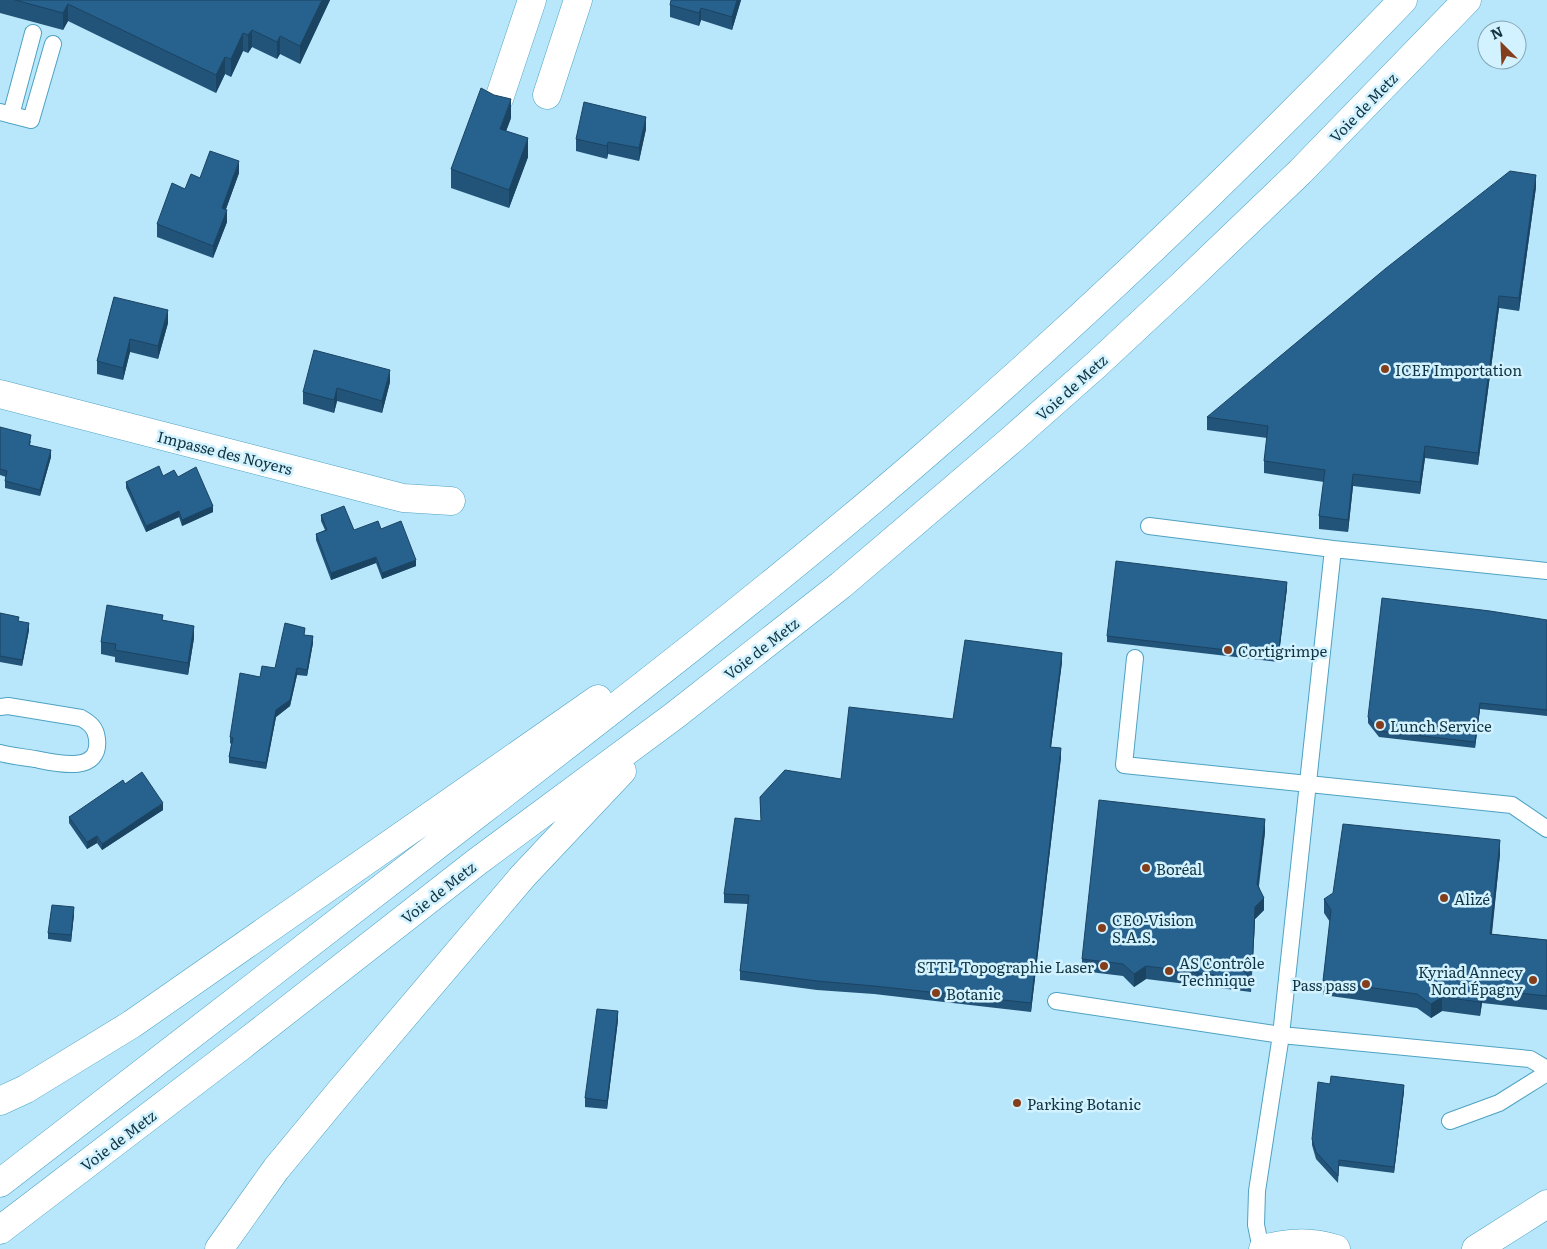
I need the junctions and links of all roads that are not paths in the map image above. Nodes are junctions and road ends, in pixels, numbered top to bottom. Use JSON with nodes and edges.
{"nodes":[{"id":1,"x":532,"y":0,"type":"edge"},
{"id":2,"x":578,"y":0,"type":"edge"},
{"id":3,"x":1404,"y":0,"type":"edge"},
{"id":4,"x":1467,"y":0,"type":"edge"},
{"id":5,"x":33,"y":32,"type":"dead end"},
{"id":6,"x":53,"y":44,"type":"dead end"},
{"id":7,"x":547,"y":95,"type":"dead end"},
{"id":8,"x":499,"y":98,"type":"edge"},
{"id":9,"x":6,"y":113,"type":"edge"},
{"id":10,"x":0,"y":394,"type":"edge"},
{"id":11,"x":451,"y":501,"type":"dead end"},
{"id":12,"x":1149,"y":526,"type":"dead end"},
{"id":13,"x":826,"y":539,"type":"junction"},
{"id":14,"x":1333,"y":549,"type":"junction"},
{"id":15,"x":1547,"y":571,"type":"edge"},
{"id":16,"x":1136,"y":658,"type":"dead end"},
{"id":17,"x":0,"y":707,"type":"edge"},
{"id":18,"x":674,"y":716,"type":"junction"},
{"id":19,"x":0,"y":753,"type":"edge"},
{"id":20,"x":1307,"y":784,"type":"junction"},
{"id":21,"x":1547,"y":829,"type":"edge"},
{"id":22,"x":1056,"y":1001,"type":"dead end"},
{"id":23,"x":1281,"y":1035,"type":"junction"},
{"id":24,"x":1547,"y":1071,"type":"edge"},
{"id":25,"x":0,"y":1102,"type":"edge"},
{"id":26,"x":1450,"y":1121,"type":"dead end"},
{"id":27,"x":0,"y":1183,"type":"edge"},
{"id":28,"x":1547,"y":1204,"type":"edge"},
{"id":29,"x":0,"y":1230,"type":"edge"},
{"id":30,"x":226,"y":1244,"type":"edge"},
{"id":31,"x":1262,"y":1249,"type":"edge"},
{"id":32,"x":1336,"y":1249,"type":"edge"},
{"id":33,"x":1476,"y":1249,"type":"edge"}],
"edges":[{"from":1,"to":8,"type":"main road"},
{"from":2,"to":7,"type":"main road"},
{"from":3,"to":13,"type":"main road"},
{"from":4,"to":18,"type":"main road","name":"Voie de Metz"},
{"from":5,"to":9,"type":"lane"},
{"from":6,"to":9,"type":"lane"},
{"from":10,"to":11,"type":"main road","name":"Impasse des Noyers"},
{"from":12,"to":14,"type":"lane"},
{"from":13,"to":25,"type":"main road"},
{"from":13,"to":27,"type":"main road"},
{"from":14,"to":15,"type":"lane"},
{"from":14,"to":20,"type":"lane"},
{"from":16,"to":20,"type":"lane"},
{"from":17,"to":19,"type":"lane"},
{"from":18,"to":29,"type":"main road","name":"Voie de Metz"},
{"from":18,"to":30,"type":"main road"},
{"from":20,"to":21,"type":"lane"},
{"from":20,"to":23,"type":"lane"},
{"from":22,"to":23,"type":"lane"},
{"from":23,"to":24,"type":"lane"},
{"from":23,"to":31,"type":"lane"},
{"from":24,"to":26,"type":"lane"},
{"from":28,"to":33,"type":"main road"},
{"from":31,"to":32,"type":"main road"}]}
